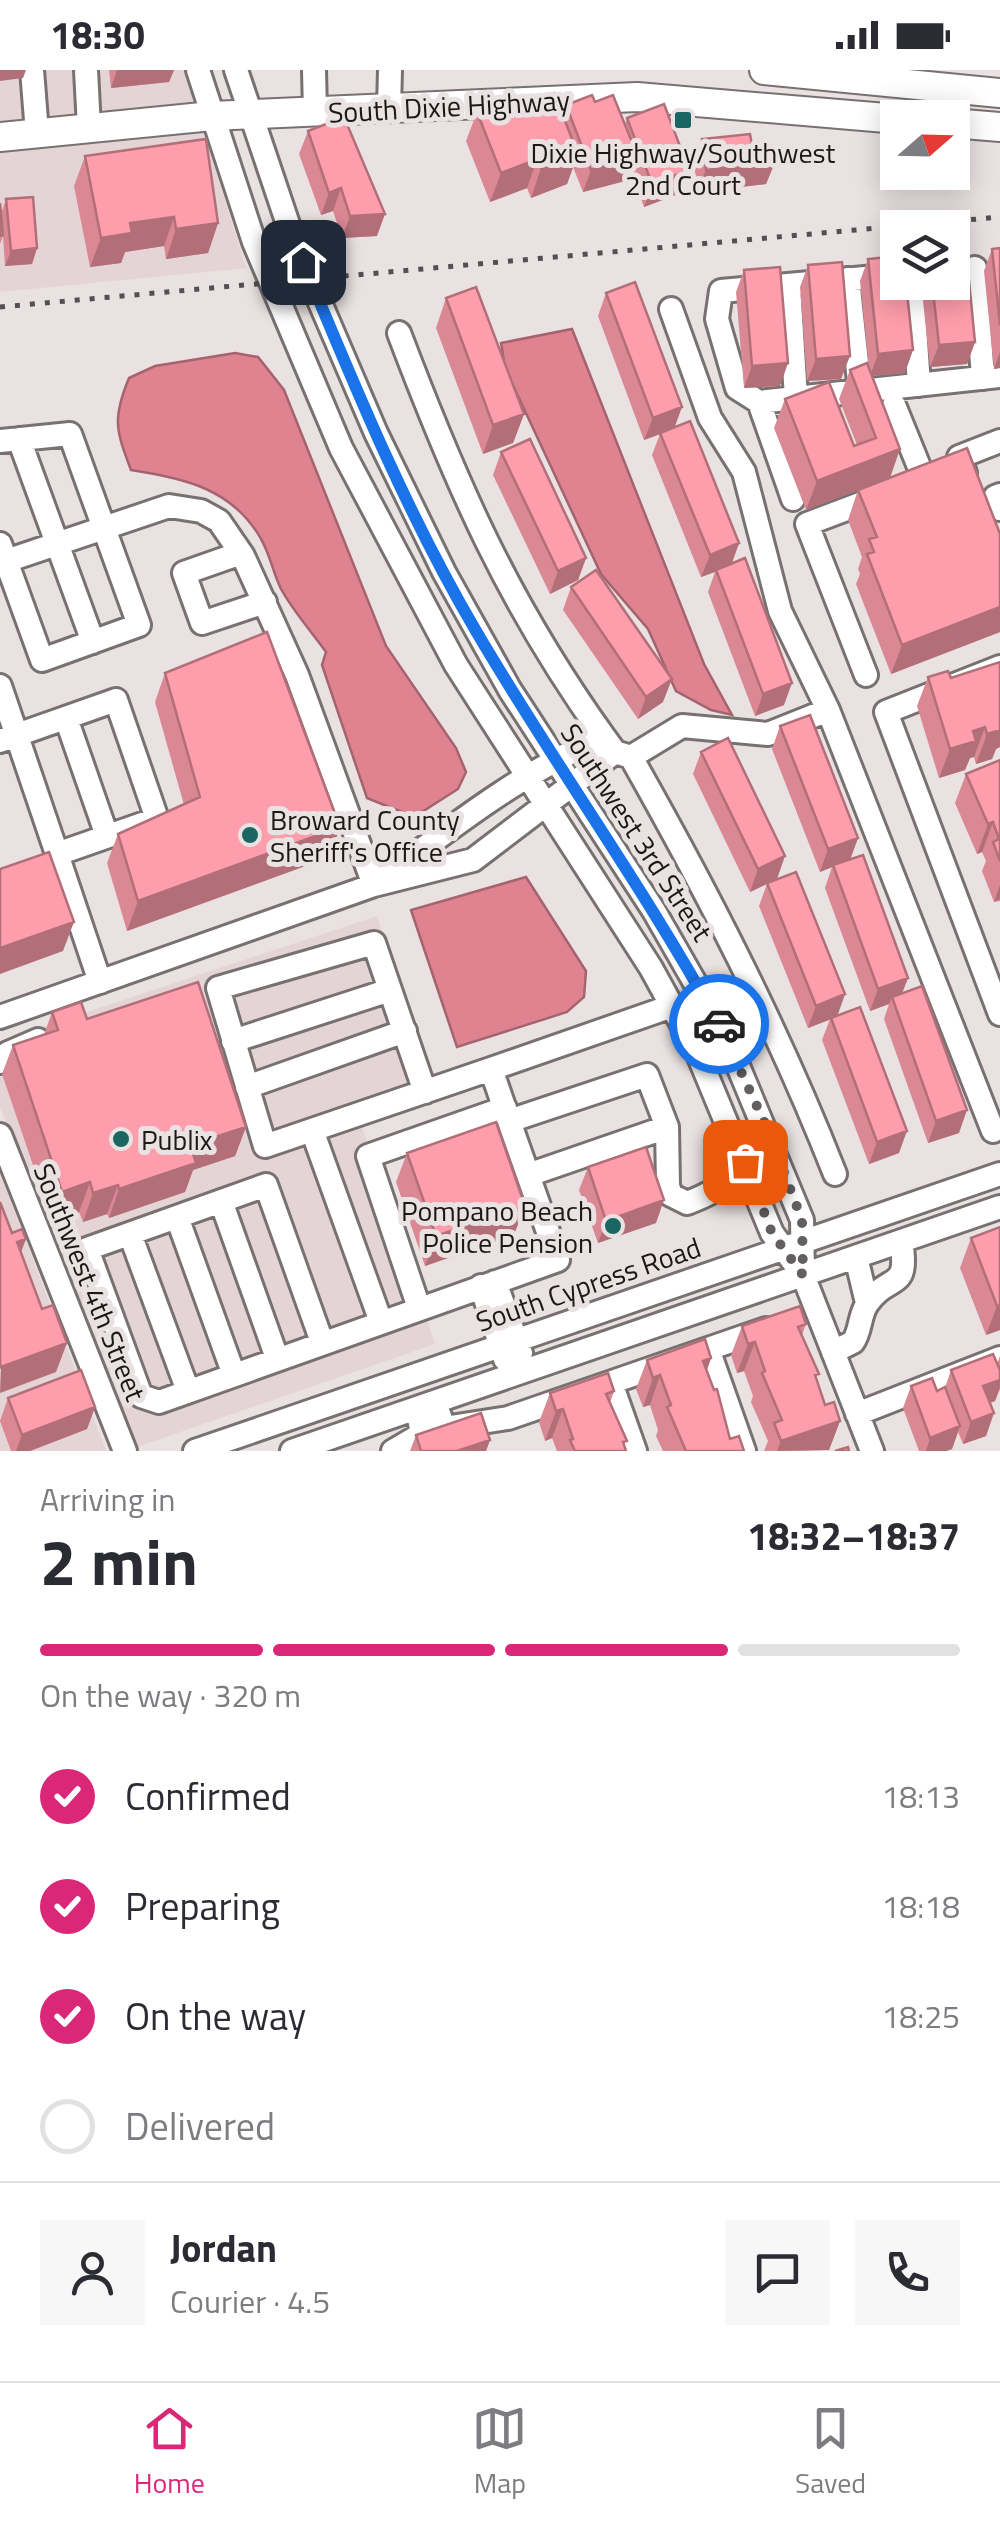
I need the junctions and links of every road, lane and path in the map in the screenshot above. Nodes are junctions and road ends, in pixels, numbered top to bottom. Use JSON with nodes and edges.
{"nodes":[{"id":1,"x":32,"y":70,"type":"edge"},
{"id":2,"x":86,"y":70,"type":"edge"},
{"id":3,"x":198,"y":70,"type":"edge"},
{"id":4,"x":236,"y":70,"type":"edge"},
{"id":5,"x":314,"y":70,"type":"edge"},
{"id":6,"x":390,"y":70,"type":"edge"},
{"id":7,"x":765,"y":70,"type":"edge"},
{"id":8,"x":1000,"y":93,"type":"edge"},
{"id":9,"x":389,"y":108,"type":"junction"},
{"id":10,"x":314,"y":112,"type":"junction"},
{"id":11,"x":248,"y":115,"type":"junction"},
{"id":12,"x":212,"y":116,"type":"junction"},
{"id":13,"x":880,"y":117,"type":"edge"},
{"id":14,"x":970,"y":125,"type":"edge"},
{"id":15,"x":1000,"y":127,"type":"edge"},
{"id":16,"x":89,"y":128,"type":"junction"},
{"id":17,"x":38,"y":134,"type":"junction"},
{"id":18,"x":0,"y":137,"type":"edge"},
{"id":19,"x":1000,"y":266,"type":"edge"},
{"id":20,"x":970,"y":268,"type":"edge"},
{"id":21,"x":880,"y":276,"type":"edge"},
{"id":22,"x":848,"y":279,"type":"junction"},
{"id":23,"x":788,"y":285,"type":"junction"},
{"id":24,"x":970,"y":292,"type":"edge"},
{"id":25,"x":913,"y":300,"type":"edge"},
{"id":26,"x":670,"y":309,"type":"dead end"},
{"id":27,"x":399,"y":333,"type":"dead end"},
{"id":28,"x":992,"y":377,"type":"edge"},
{"id":29,"x":919,"y":385,"type":"junction"},
{"id":30,"x":860,"y":391,"type":"junction"},
{"id":31,"x":796,"y":398,"type":"junction"},
{"id":32,"x":759,"y":402,"type":"junction"},
{"id":33,"x":894,"y":405,"type":"dead end"},
{"id":34,"x":10,"y":440,"type":"edge"},
{"id":35,"x":1000,"y":441,"type":"edge"},
{"id":36,"x":958,"y":457,"type":"junction"},
{"id":37,"x":924,"y":480,"type":"junction"},
{"id":38,"x":1000,"y":495,"type":"edge"},
{"id":39,"x":793,"y":499,"type":"dead end"},
{"id":40,"x":993,"y":518,"type":"edge"},
{"id":41,"x":104,"y":528,"type":"junction"},
{"id":42,"x":57,"y":544,"type":"junction"},
{"id":43,"x":241,"y":553,"type":"junction"},
{"id":44,"x":2,"y":556,"type":"edge"},
{"id":45,"x":265,"y":602,"type":"junction"},
{"id":46,"x":92,"y":642,"type":"junction"},
{"id":47,"x":1000,"y":667,"type":"edge"},
{"id":48,"x":866,"y":675,"type":"dead end"},
{"id":49,"x":0,"y":686,"type":"edge"},
{"id":50,"x":828,"y":710,"type":"junction"},
{"id":51,"x":66,"y":718,"type":"junction"},
{"id":52,"x":9,"y":738,"type":"edge"},
{"id":53,"x":616,"y":748,"type":"junction"},
{"id":54,"x":553,"y":759,"type":"junction"},
{"id":55,"x":525,"y":775,"type":"junction"},
{"id":56,"x":572,"y":788,"type":"junction"},
{"id":57,"x":545,"y":806,"type":"junction"},
{"id":58,"x":107,"y":836,"type":"junction"},
{"id":59,"x":57,"y":854,"type":"junction"},
{"id":60,"x":374,"y":885,"type":"junction"},
{"id":61,"x":100,"y":982,"type":"junction"},
{"id":62,"x":218,"y":988,"type":"junction"},
{"id":63,"x":191,"y":989,"type":"edge"},
{"id":64,"x":390,"y":990,"type":"junction"},
{"id":65,"x":672,"y":1006,"type":"junction"},
{"id":66,"x":1000,"y":1014,"type":"edge"},
{"id":67,"x":0,"y":1018,"type":"edge"},
{"id":68,"x":62,"y":1031,"type":"edge"},
{"id":69,"x":405,"y":1032,"type":"junction"},
{"id":70,"x":234,"y":1041,"type":"junction"},
{"id":71,"x":0,"y":1062,"type":"edge"},
{"id":72,"x":491,"y":1069,"type":"junction"},
{"id":73,"x":247,"y":1087,"type":"junction"},
{"id":74,"x":426,"y":1092,"type":"junction"},
{"id":75,"x":507,"y":1114,"type":"junction"},
{"id":76,"x":354,"y":1116,"type":"junction"},
{"id":77,"x":667,"y":1127,"type":"junction"},
{"id":78,"x":312,"y":1130,"type":"junction"},
{"id":79,"x":993,"y":1131,"type":"dead end"},
{"id":80,"x":0,"y":1135,"type":"edge"},
{"id":81,"x":736,"y":1138,"type":"junction"},
{"id":82,"x":264,"y":1146,"type":"junction"},
{"id":83,"x":368,"y":1156,"type":"junction"},
{"id":84,"x":835,"y":1174,"type":"dead end"},
{"id":85,"x":1000,"y":1174,"type":"edge"},
{"id":86,"x":528,"y":1176,"type":"junction"},
{"id":87,"x":266,"y":1185,"type":"junction"},
{"id":88,"x":222,"y":1201,"type":"junction"},
{"id":89,"x":1000,"y":1208,"type":"edge"},
{"id":90,"x":177,"y":1217,"type":"junction"},
{"id":91,"x":130,"y":1234,"type":"junction"},
{"id":92,"x":901,"y":1242,"type":"junction"},
{"id":93,"x":793,"y":1245,"type":"junction"},
{"id":94,"x":87,"y":1249,"type":"junction"},
{"id":95,"x":856,"y":1257,"type":"junction"},
{"id":96,"x":50,"y":1263,"type":"junction"},
{"id":97,"x":803,"y":1275,"type":"junction"},
{"id":98,"x":488,"y":1284,"type":"junction"},
{"id":99,"x":867,"y":1304,"type":"junction"},
{"id":100,"x":420,"y":1308,"type":"junction"},
{"id":101,"x":801,"y":1317,"type":"junction"},
{"id":102,"x":381,"y":1322,"type":"junction"},
{"id":103,"x":322,"y":1342,"type":"junction"},
{"id":104,"x":508,"y":1344,"type":"junction"},
{"id":105,"x":708,"y":1349,"type":"junction"},
{"id":106,"x":832,"y":1352,"type":"junction"},
{"id":107,"x":277,"y":1358,"type":"junction"},
{"id":108,"x":1000,"y":1358,"type":"edge"},
{"id":109,"x":520,"y":1373,"type":"junction"},
{"id":110,"x":234,"y":1374,"type":"junction"},
{"id":111,"x":611,"y":1382,"type":"junction"},
{"id":112,"x":188,"y":1391,"type":"junction"},
{"id":113,"x":426,"y":1405,"type":"junction"},
{"id":114,"x":857,"y":1414,"type":"junction"},
{"id":115,"x":124,"y":1451,"type":"edge"},
{"id":116,"x":195,"y":1451,"type":"edge"},
{"id":117,"x":292,"y":1451,"type":"edge"},
{"id":118,"x":393,"y":1451,"type":"edge"},
{"id":119,"x":635,"y":1451,"type":"edge"},
{"id":120,"x":744,"y":1451,"type":"edge"},
{"id":121,"x":872,"y":1451,"type":"edge"}],
"edges":[{"from":1,"to":17,"type":"street"},
{"from":2,"to":16,"type":"street"},
{"from":3,"to":12,"type":"street","name":"Southwest 3rd Street"},
{"from":4,"to":11,"type":"street","name":"Southwest 3rd Street"},
{"from":5,"to":10,"type":"street"},
{"from":6,"to":9,"type":"street"},
{"from":7,"to":8,"type":"main road"},
{"from":9,"to":10,"type":"main road","name":"South Dixie Highway"},
{"from":9,"to":13,"type":"main road","name":"South Dixie Highway"},
{"from":10,"to":11,"type":"main road","name":"South Dixie Highway"},
{"from":11,"to":12,"type":"main road","name":"South Dixie Highway"},
{"from":11,"to":54,"type":"street","name":"Southwest 3rd Street"},
{"from":12,"to":16,"type":"main road","name":"South Dixie Highway"},
{"from":12,"to":55,"type":"street","name":"Southwest 3rd Street"},
{"from":14,"to":15,"type":"main road"},
{"from":16,"to":17,"type":"main road","name":"South Dixie Highway"},
{"from":17,"to":18,"type":"main road","name":"South Dixie Highway"},
{"from":19,"to":20,"type":"street"},
{"from":21,"to":22,"type":"street"},
{"from":22,"to":23,"type":"street"},
{"from":22,"to":30,"type":"street"},
{"from":23,"to":31,"type":"street"},
{"from":23,"to":32,"type":"street"},
{"from":24,"to":28,"type":"street"},
{"from":25,"to":29,"type":"street"},
{"from":26,"to":50,"type":"street"},
{"from":27,"to":53,"type":"street"},
{"from":28,"to":29,"type":"street"},
{"from":29,"to":30,"type":"street"},
{"from":30,"to":31,"type":"street"},
{"from":31,"to":32,"type":"street"},
{"from":32,"to":39,"type":"street"},
{"from":33,"to":37,"type":"street"},
{"from":34,"to":41,"type":"street"},
{"from":34,"to":42,"type":"street"},
{"from":35,"to":36,"type":"street"},
{"from":36,"to":37,"type":"street"},
{"from":36,"to":40,"type":"street"},
{"from":37,"to":48,"type":"street"},
{"from":38,"to":40,"type":"street"},
{"from":41,"to":42,"type":"street"},
{"from":41,"to":43,"type":"street"},
{"from":41,"to":46,"type":"street"},
{"from":42,"to":44,"type":"street"},
{"from":42,"to":46,"type":"street"},
{"from":43,"to":45,"type":"street"},
{"from":43,"to":45,"type":"street"},
{"from":44,"to":46,"type":"street"},
{"from":45,"to":60,"type":"street"},
{"from":47,"to":66,"type":"street"},
{"from":49,"to":52,"type":"street"},
{"from":50,"to":53,"type":"street"},
{"from":50,"to":79,"type":"street"},
{"from":51,"to":52,"type":"street"},
{"from":51,"to":58,"type":"street"},
{"from":51,"to":58,"type":"street"},
{"from":52,"to":59,"type":"street"},
{"from":53,"to":54,"type":"street"},
{"from":53,"to":56,"type":"street"},
{"from":53,"to":84,"type":"street"},
{"from":54,"to":55,"type":"street"},
{"from":54,"to":56,"type":"street","name":"Southwest 3rd Street"},
{"from":55,"to":57,"type":"street","name":"Southwest 3rd Street"},
{"from":55,"to":60,"type":"street"},
{"from":56,"to":57,"type":"street"},
{"from":56,"to":93,"type":"street","name":"Southwest 3rd Street"},
{"from":57,"to":60,"type":"street"},
{"from":57,"to":65,"type":"street","name":"Southwest 3rd Street"},
{"from":58,"to":59,"type":"street"},
{"from":59,"to":61,"type":"street"},
{"from":60,"to":61,"type":"street"},
{"from":61,"to":67,"type":"street"},
{"from":62,"to":63,"type":"street"},
{"from":62,"to":64,"type":"street"},
{"from":62,"to":70,"type":"street"},
{"from":64,"to":69,"type":"street"},
{"from":64,"to":70,"type":"street"},
{"from":65,"to":72,"type":"street"},
{"from":65,"to":81,"type":"street","name":"Southwest 3rd Street"},
{"from":68,"to":71,"type":"street"},
{"from":69,"to":73,"type":"street"},
{"from":69,"to":74,"type":"street"},
{"from":70,"to":73,"type":"street"},
{"from":72,"to":74,"type":"street"},
{"from":72,"to":75,"type":"street"},
{"from":73,"to":82,"type":"street"},
{"from":74,"to":76,"type":"street"},
{"from":75,"to":77,"type":"street"},
{"from":75,"to":83,"type":"street"},
{"from":75,"to":86,"type":"street"},
{"from":76,"to":78,"type":"street"},
{"from":76,"to":83,"type":"street"},
{"from":77,"to":81,"type":"street"},
{"from":77,"to":86,"type":"street"},
{"from":78,"to":82,"type":"street"},
{"from":78,"to":102,"type":"street"},
{"from":80,"to":96,"type":"street","name":"Southwest 4th Street"},
{"from":81,"to":93,"type":"street","name":"Southwest 3rd Street"},
{"from":82,"to":87,"type":"street"},
{"from":83,"to":100,"type":"street"},
{"from":85,"to":93,"type":"street","name":"South Cypress Road"},
{"from":86,"to":98,"type":"street"},
{"from":87,"to":88,"type":"street"},
{"from":87,"to":103,"type":"street"},
{"from":88,"to":90,"type":"street"},
{"from":88,"to":107,"type":"street"},
{"from":89,"to":92,"type":"street"},
{"from":90,"to":91,"type":"street"},
{"from":90,"to":110,"type":"street"},
{"from":91,"to":94,"type":"street"},
{"from":91,"to":112,"type":"street"},
{"from":92,"to":95,"type":"street"},
{"from":92,"to":99,"type":"street"},
{"from":93,"to":97,"type":"street","name":"Southwest 3rd Street"},
{"from":93,"to":104,"type":"street","name":"South Cypress Road"},
{"from":94,"to":96,"type":"street"},
{"from":94,"to":112,"type":"street"},
{"from":95,"to":97,"type":"street"},
{"from":95,"to":99,"type":"street"},
{"from":96,"to":115,"type":"street","name":"Southwest 4th Street"},
{"from":97,"to":101,"type":"street","name":"Southwest 3rd Street"},
{"from":97,"to":109,"type":"street"},
{"from":98,"to":100,"type":"street"},
{"from":98,"to":104,"type":"street"},
{"from":99,"to":106,"type":"street"},
{"from":100,"to":102,"type":"street"},
{"from":101,"to":105,"type":"street"},
{"from":101,"to":106,"type":"street","name":"Southwest 3rd Street"},
{"from":102,"to":103,"type":"street"},
{"from":103,"to":107,"type":"street"},
{"from":104,"to":109,"type":"street"},
{"from":104,"to":116,"type":"street","name":"South Cypress Road"},
{"from":105,"to":111,"type":"street"},
{"from":105,"to":120,"type":"street"},
{"from":106,"to":114,"type":"street","name":"Southwest 3rd Street"},
{"from":107,"to":110,"type":"street"},
{"from":108,"to":114,"type":"street"},
{"from":109,"to":113,"type":"street"},
{"from":110,"to":112,"type":"street"},
{"from":111,"to":113,"type":"street"},
{"from":111,"to":119,"type":"street"},
{"from":113,"to":117,"type":"street"},
{"from":113,"to":118,"type":"street"},
{"from":114,"to":121,"type":"street","name":"Southwest 3rd Street"}]}
